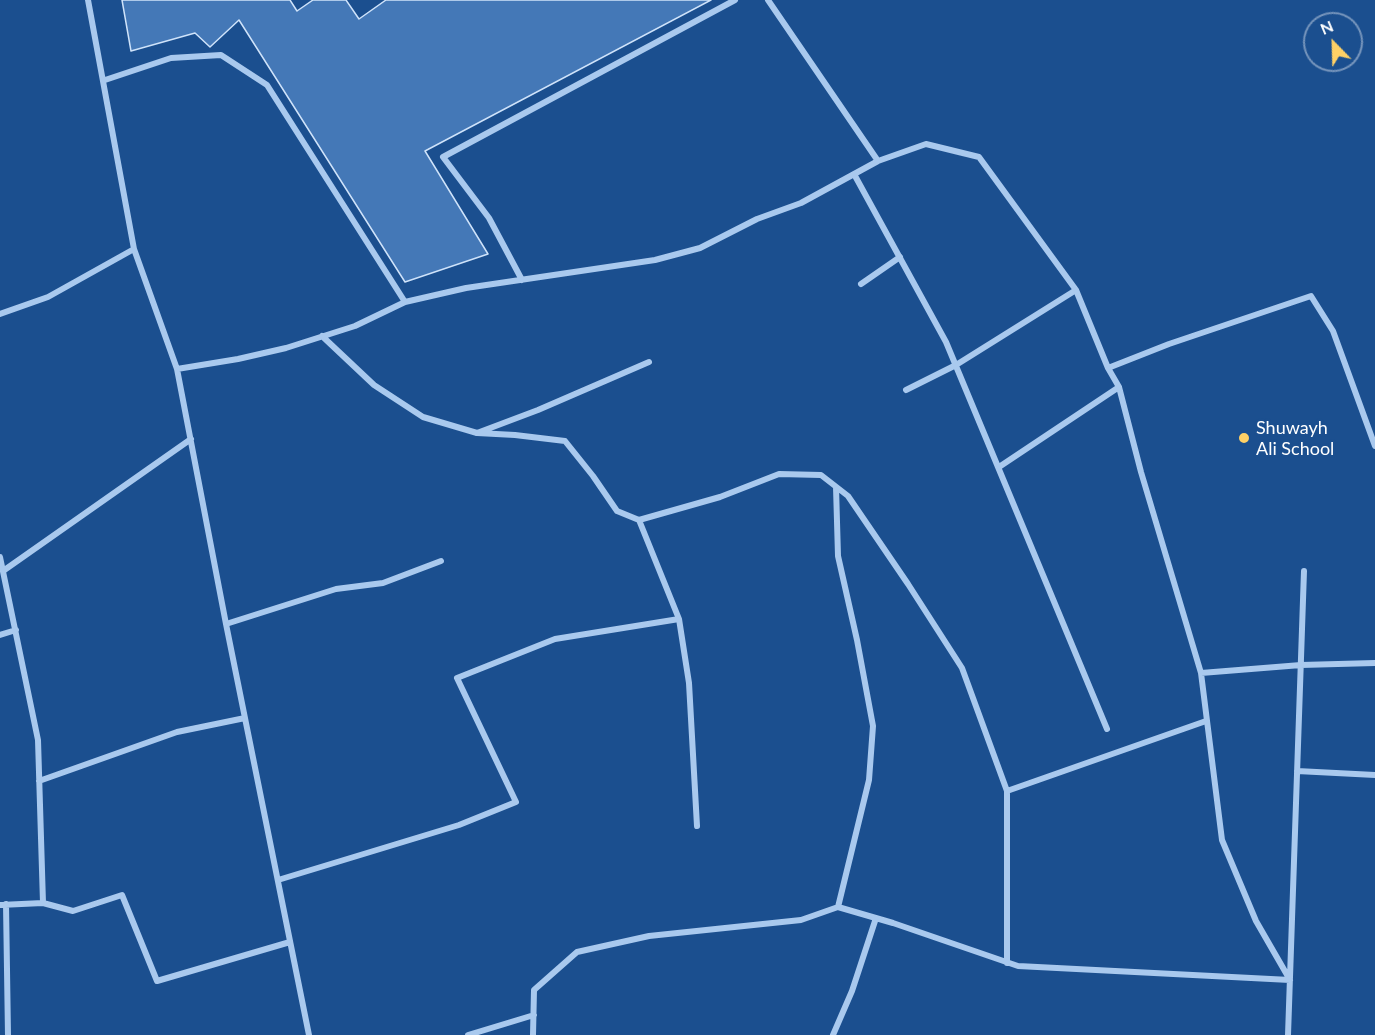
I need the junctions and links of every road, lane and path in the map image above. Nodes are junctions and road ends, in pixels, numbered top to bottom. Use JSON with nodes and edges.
{"nodes":[{"id":1,"x":88,"y":0,"type":"edge"},
{"id":2,"x":735,"y":0,"type":"edge"},
{"id":3,"x":768,"y":0,"type":"edge"},
{"id":4,"x":105,"y":81,"type":"junction"},
{"id":5,"x":878,"y":161,"type":"junction"},
{"id":6,"x":854,"y":174,"type":"junction"},
{"id":7,"x":134,"y":249,"type":"junction"},
{"id":8,"x":900,"y":257,"type":"junction"},
{"id":9,"x":522,"y":280,"type":"junction"},
{"id":10,"x":861,"y":284,"type":"dead end"},
{"id":11,"x":1076,"y":290,"type":"junction"},
{"id":12,"x":405,"y":302,"type":"junction"},
{"id":13,"x":0,"y":314,"type":"edge"},
{"id":14,"x":322,"y":336,"type":"junction"},
{"id":15,"x":650,"y":362,"type":"dead end"},
{"id":16,"x":956,"y":365,"type":"junction"},
{"id":17,"x":177,"y":369,"type":"junction"},
{"id":18,"x":1108,"y":369,"type":"junction"},
{"id":19,"x":1119,"y":387,"type":"junction"},
{"id":20,"x":906,"y":390,"type":"dead end"},
{"id":21,"x":477,"y":433,"type":"junction"},
{"id":22,"x":191,"y":439,"type":"junction"},
{"id":23,"x":1375,"y":446,"type":"edge"},
{"id":24,"x":999,"y":467,"type":"junction"},
{"id":25,"x":836,"y":487,"type":"junction"},
{"id":26,"x":639,"y":520,"type":"junction"},
{"id":27,"x":0,"y":556,"type":"edge"},
{"id":28,"x":441,"y":561,"type":"dead end"},
{"id":29,"x":3,"y":571,"type":"junction"},
{"id":30,"x":1304,"y":571,"type":"dead end"},
{"id":31,"x":679,"y":619,"type":"junction"},
{"id":32,"x":226,"y":624,"type":"junction"},
{"id":33,"x":15,"y":630,"type":"junction"},
{"id":34,"x":0,"y":635,"type":"edge"},
{"id":35,"x":1375,"y":663,"type":"edge"},
{"id":36,"x":1301,"y":665,"type":"junction"},
{"id":37,"x":1201,"y":673,"type":"junction"},
{"id":38,"x":245,"y":718,"type":"junction"},
{"id":39,"x":1206,"y":721,"type":"junction"},
{"id":40,"x":1107,"y":729,"type":"dead end"},
{"id":41,"x":1297,"y":771,"type":"junction"},
{"id":42,"x":1375,"y":775,"type":"edge"},
{"id":43,"x":39,"y":781,"type":"junction"},
{"id":44,"x":1007,"y":791,"type":"junction"},
{"id":45,"x":697,"y":826,"type":"dead end"},
{"id":46,"x":278,"y":880,"type":"junction"},
{"id":47,"x":43,"y":903,"type":"junction"},
{"id":48,"x":3,"y":904,"type":"edge"},
{"id":49,"x":838,"y":907,"type":"junction"},
{"id":50,"x":876,"y":918,"type":"junction"},
{"id":51,"x":290,"y":942,"type":"junction"},
{"id":52,"x":1007,"y":963,"type":"junction"},
{"id":53,"x":1290,"y":980,"type":"junction"},
{"id":54,"x":534,"y":1015,"type":"junction"},
{"id":55,"x":8,"y":1035,"type":"edge"},
{"id":56,"x":309,"y":1035,"type":"edge"},
{"id":57,"x":468,"y":1035,"type":"edge"},
{"id":58,"x":533,"y":1035,"type":"edge"},
{"id":59,"x":833,"y":1035,"type":"edge"},
{"id":60,"x":1288,"y":1035,"type":"edge"}],
"edges":[{"from":1,"to":4,"type":"street"},
{"from":2,"to":9,"type":"street"},
{"from":3,"to":5,"type":"street"},
{"from":4,"to":7,"type":"street"},
{"from":4,"to":12,"type":"street"},
{"from":5,"to":6,"type":"street"},
{"from":5,"to":11,"type":"street"},
{"from":6,"to":8,"type":"street"},
{"from":6,"to":9,"type":"street"},
{"from":7,"to":13,"type":"street"},
{"from":7,"to":17,"type":"street"},
{"from":8,"to":10,"type":"street"},
{"from":8,"to":16,"type":"street"},
{"from":9,"to":12,"type":"street"},
{"from":11,"to":16,"type":"street"},
{"from":11,"to":18,"type":"street"},
{"from":12,"to":14,"type":"street"},
{"from":14,"to":17,"type":"street"},
{"from":14,"to":21,"type":"street"},
{"from":15,"to":21,"type":"street"},
{"from":16,"to":20,"type":"street"},
{"from":16,"to":24,"type":"street"},
{"from":17,"to":22,"type":"street"},
{"from":18,"to":19,"type":"street"},
{"from":18,"to":23,"type":"street"},
{"from":19,"to":24,"type":"street"},
{"from":19,"to":37,"type":"street"},
{"from":21,"to":26,"type":"street"},
{"from":22,"to":29,"type":"street"},
{"from":22,"to":32,"type":"street"},
{"from":24,"to":40,"type":"street"},
{"from":25,"to":26,"type":"street"},
{"from":25,"to":44,"type":"street"},
{"from":25,"to":49,"type":"street"},
{"from":26,"to":31,"type":"street"},
{"from":27,"to":29,"type":"street"},
{"from":28,"to":32,"type":"street"},
{"from":29,"to":33,"type":"street"},
{"from":30,"to":36,"type":"street"},
{"from":31,"to":45,"type":"street"},
{"from":31,"to":46,"type":"street"},
{"from":32,"to":38,"type":"street"},
{"from":33,"to":34,"type":"street"},
{"from":33,"to":43,"type":"street"},
{"from":35,"to":36,"type":"street"},
{"from":36,"to":37,"type":"street"},
{"from":36,"to":41,"type":"street"},
{"from":37,"to":39,"type":"street"},
{"from":38,"to":43,"type":"street"},
{"from":38,"to":46,"type":"street"},
{"from":39,"to":44,"type":"street"},
{"from":39,"to":53,"type":"street"},
{"from":41,"to":42,"type":"street"},
{"from":41,"to":53,"type":"street"},
{"from":43,"to":47,"type":"street"},
{"from":44,"to":52,"type":"street"},
{"from":46,"to":51,"type":"street"},
{"from":47,"to":48,"type":"street"},
{"from":47,"to":51,"type":"street"},
{"from":48,"to":55,"type":"street"},
{"from":49,"to":50,"type":"street"},
{"from":49,"to":54,"type":"street"},
{"from":50,"to":52,"type":"street"},
{"from":50,"to":59,"type":"street"},
{"from":51,"to":56,"type":"street"},
{"from":52,"to":53,"type":"street"},
{"from":53,"to":60,"type":"street"},
{"from":54,"to":57,"type":"street"},
{"from":54,"to":58,"type":"street"}]}
